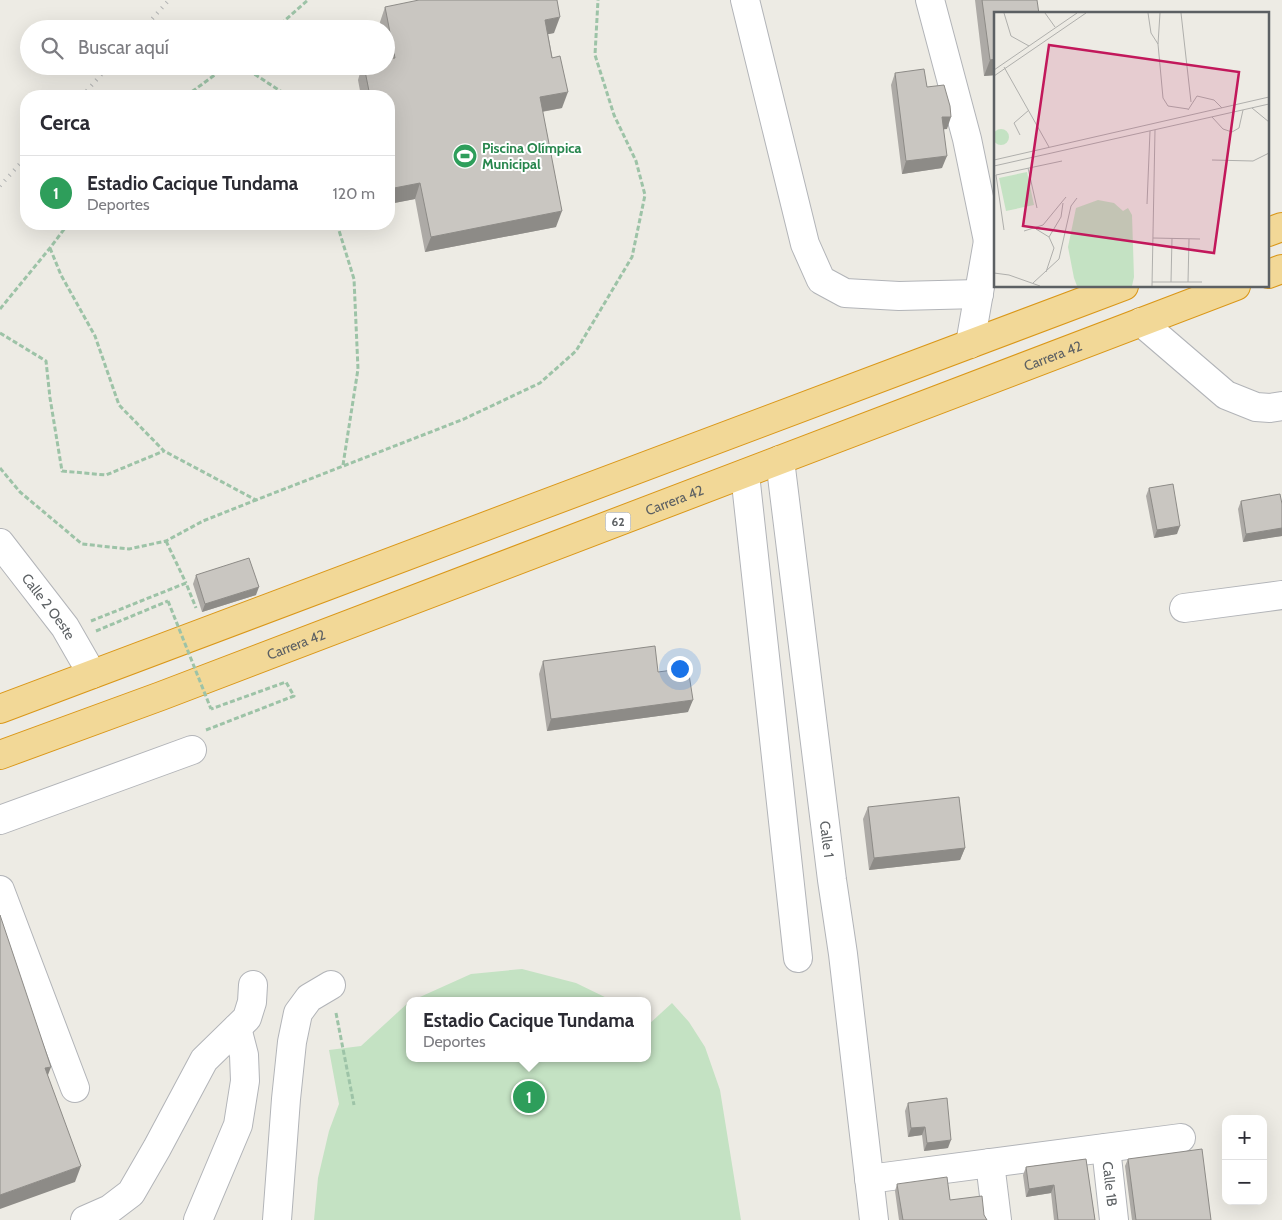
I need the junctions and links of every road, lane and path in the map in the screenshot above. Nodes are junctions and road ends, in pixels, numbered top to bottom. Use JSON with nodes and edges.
{"nodes":[{"id":1,"x":308,"y":0,"type":"edge"},
{"id":2,"x":598,"y":0,"type":"edge"},
{"id":3,"x":745,"y":0,"type":"edge"},
{"id":4,"x":930,"y":0,"type":"edge"},
{"id":5,"x":285,"y":20,"type":"edge"},
{"id":6,"x":214,"y":75,"type":"edge"},
{"id":7,"x":256,"y":75,"type":"edge"},
{"id":8,"x":194,"y":90,"type":"edge"},
{"id":9,"x":279,"y":90,"type":"edge"},
{"id":10,"x":1282,"y":227,"type":"edge"},
{"id":11,"x":64,"y":230,"type":"edge"},
{"id":12,"x":339,"y":230,"type":"edge"},
{"id":13,"x":1270,"y":231,"type":"edge"},
{"id":14,"x":992,"y":235,"type":"edge"},
{"id":15,"x":50,"y":248,"type":"junction"},
{"id":16,"x":1119,"y":288,"type":"edge"},
{"id":17,"x":1231,"y":288,"type":"edge"},
{"id":18,"x":979,"y":294,"type":"junction"},
{"id":19,"x":0,"y":309,"type":"edge"},
{"id":20,"x":1141,"y":322,"type":"junction"},
{"id":21,"x":0,"y":333,"type":"edge"},
{"id":22,"x":970,"y":344,"type":"junction"},
{"id":23,"x":1282,"y":406,"type":"edge"},
{"id":24,"x":164,"y":451,"type":"junction"},
{"id":25,"x":780,"y":460,"type":"junction"},
{"id":26,"x":343,"y":466,"type":"junction"},
{"id":27,"x":0,"y":468,"type":"edge"},
{"id":28,"x":744,"y":474,"type":"junction"},
{"id":29,"x":256,"y":500,"type":"junction"},
{"id":30,"x":166,"y":541,"type":"junction"},
{"id":31,"x":0,"y":543,"type":"edge"},
{"id":32,"x":186,"y":583,"type":"junction"},
{"id":33,"x":1282,"y":595,"type":"edge"},
{"id":34,"x":1184,"y":608,"type":"dead end"},
{"id":35,"x":88,"y":623,"type":"dead end"},
{"id":36,"x":206,"y":632,"type":"junction"},
{"id":37,"x":90,"y":633,"type":"dead end"},
{"id":38,"x":92,"y":674,"type":"junction"},
{"id":39,"x":0,"y":709,"type":"edge"},
{"id":40,"x":197,"y":741,"type":"joint"},
{"id":41,"x":0,"y":755,"type":"edge"},
{"id":42,"x":0,"y":820,"type":"edge"},
{"id":43,"x":0,"y":890,"type":"edge"},
{"id":44,"x":798,"y":958,"type":"dead end"},
{"id":45,"x":253,"y":985,"type":"dead end"},
{"id":46,"x":331,"y":985,"type":"joint"},
{"id":47,"x":237,"y":1028,"type":"junction"},
{"id":48,"x":76,"y":1088,"type":"dead end"},
{"id":49,"x":354,"y":1105,"type":"dead end"},
{"id":50,"x":1181,"y":1138,"type":"dead end"},
{"id":51,"x":1106,"y":1148,"type":"junction"},
{"id":52,"x":990,"y":1163,"type":"junction"},
{"id":53,"x":869,"y":1178,"type":"junction"},
{"id":54,"x":85,"y":1220,"type":"edge"},
{"id":55,"x":198,"y":1220,"type":"edge"},
{"id":56,"x":277,"y":1220,"type":"edge"},
{"id":57,"x":874,"y":1220,"type":"edge"},
{"id":58,"x":997,"y":1220,"type":"edge"},
{"id":59,"x":1114,"y":1220,"type":"edge"}],
"edges":[{"from":1,"to":5,"type":"path"},
{"from":2,"to":26,"type":"path"},
{"from":3,"to":18,"type":"street"},
{"from":4,"to":14,"type":"street"},
{"from":6,"to":8,"type":"path"},
{"from":7,"to":9,"type":"path"},
{"from":10,"to":13,"type":"highway"},
{"from":11,"to":15,"type":"path"},
{"from":12,"to":26,"type":"path"},
{"from":14,"to":18,"type":"street"},
{"from":15,"to":19,"type":"path"},
{"from":15,"to":24,"type":"path"},
{"from":16,"to":22,"type":"highway"},
{"from":17,"to":20,"type":"highway","name":"Carrera 42","number":"62"},
{"from":18,"to":22,"type":"street"},
{"from":20,"to":23,"type":"street"},
{"from":20,"to":25,"type":"highway","name":"Carrera 42","number":"62"},
{"from":21,"to":24,"type":"path"},
{"from":22,"to":36,"type":"highway"},
{"from":24,"to":29,"type":"path"},
{"from":25,"to":28,"type":"highway","name":"Carrera 42","number":"62"},
{"from":25,"to":53,"type":"street","name":"Calle 1"},
{"from":26,"to":29,"type":"path"},
{"from":27,"to":30,"type":"path"},
{"from":28,"to":41,"type":"highway","name":"Carrera 42","number":"62"},
{"from":28,"to":44,"type":"street"},
{"from":29,"to":30,"type":"path"},
{"from":30,"to":32,"type":"path"},
{"from":31,"to":38,"type":"street","name":"Calle 2 Oeste"},
{"from":32,"to":35,"type":"path"},
{"from":32,"to":36,"type":"path"},
{"from":33,"to":34,"type":"street"},
{"from":36,"to":38,"type":"highway"},
{"from":37,"to":40,"type":"path","bridge":true},
{"from":38,"to":39,"type":"highway"},
{"from":40,"to":42,"type":"street"},
{"from":43,"to":48,"type":"street"},
{"from":45,"to":47,"type":"street"},
{"from":46,"to":49,"type":"path"},
{"from":46,"to":56,"type":"street"},
{"from":47,"to":54,"type":"street"},
{"from":47,"to":55,"type":"street"},
{"from":50,"to":51,"type":"street"},
{"from":51,"to":52,"type":"street"},
{"from":51,"to":59,"type":"street","name":"Calle 1B"},
{"from":52,"to":53,"type":"street"},
{"from":52,"to":58,"type":"street"},
{"from":53,"to":57,"type":"street","name":"Calle 1"}]}
